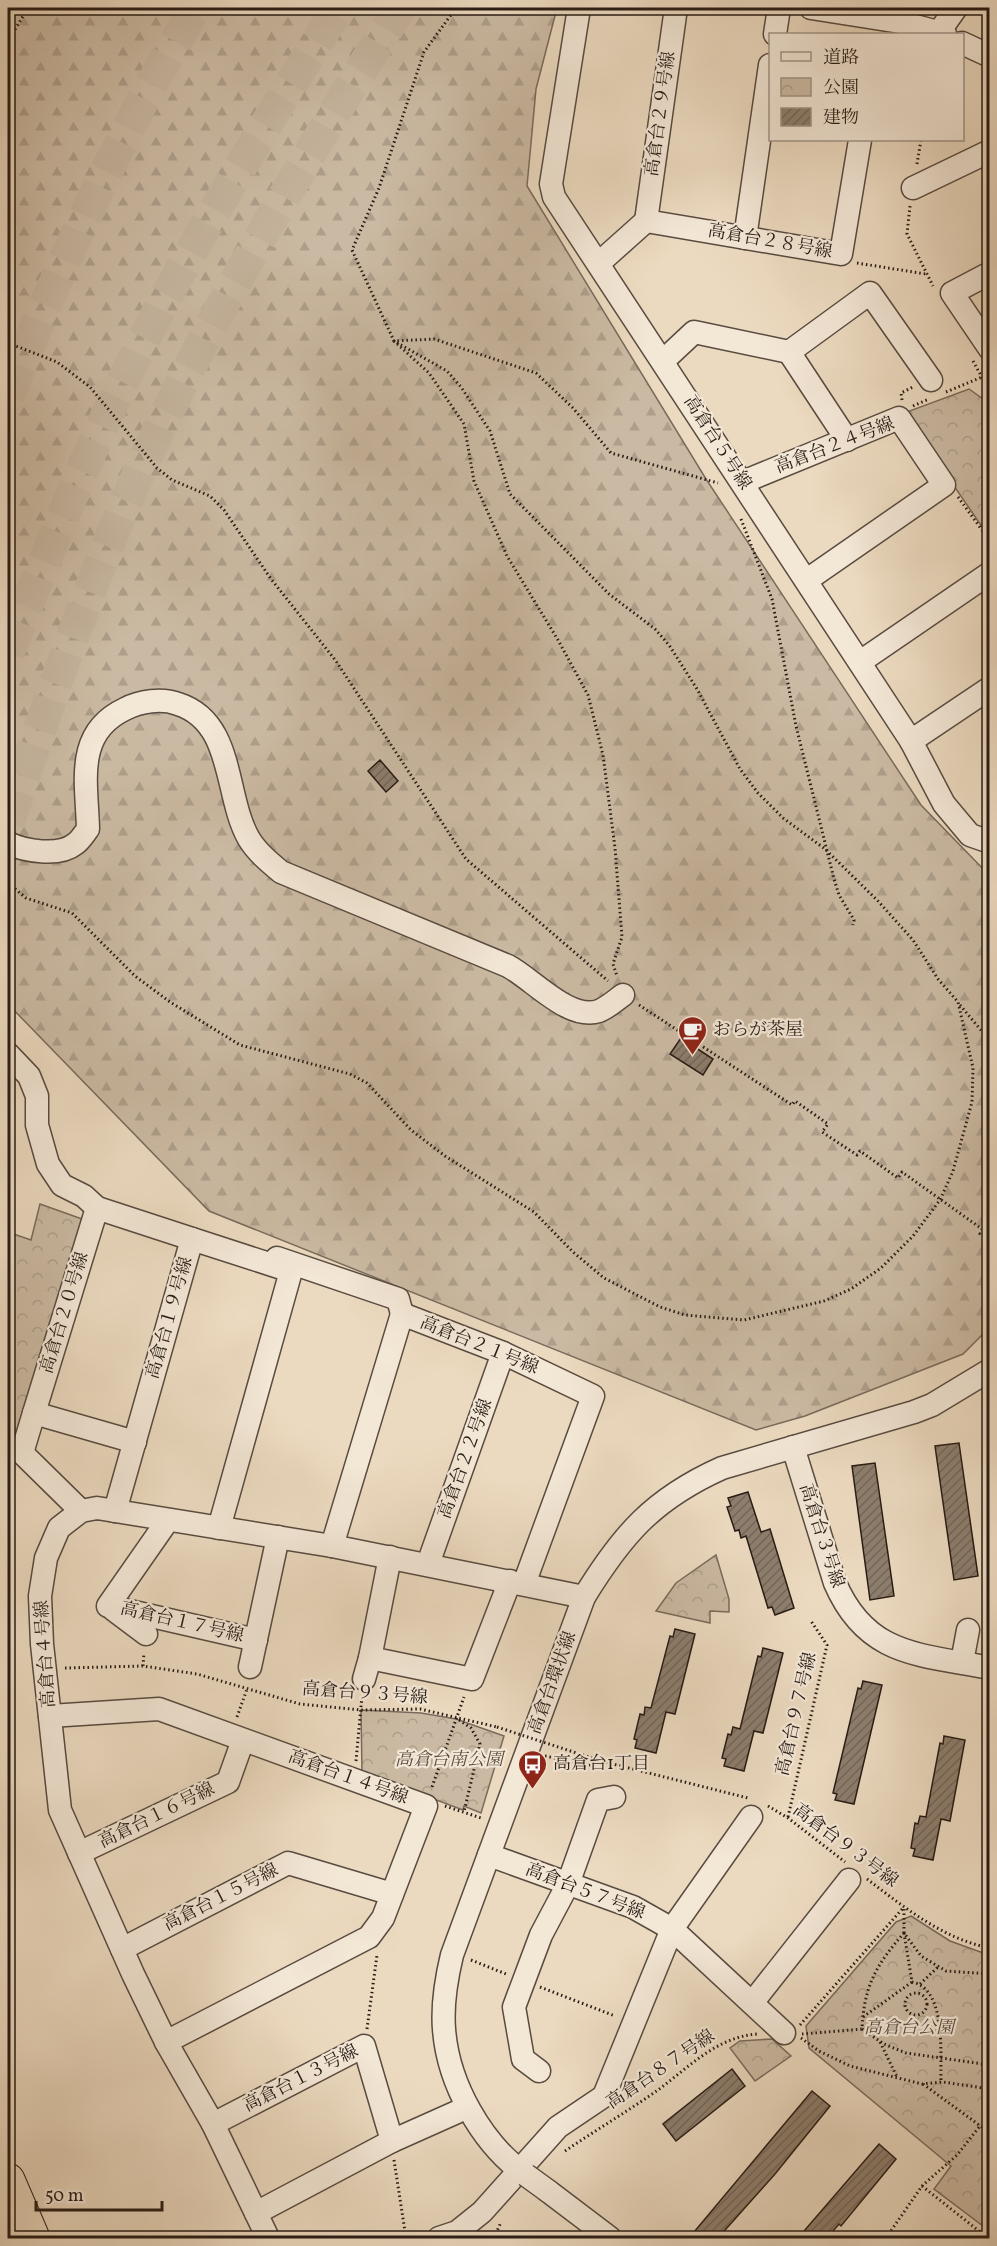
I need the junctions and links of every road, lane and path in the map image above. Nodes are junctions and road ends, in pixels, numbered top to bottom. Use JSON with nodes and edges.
{"nodes":[{"id":1,"x":28,"y":8,"type":"edge"},
{"id":2,"x":456,"y":8,"type":"edge"},
{"id":3,"x":579,"y":8,"type":"edge"},
{"id":4,"x":676,"y":8,"type":"edge"},
{"id":5,"x":779,"y":8,"type":"edge"},
{"id":6,"x":811,"y":8,"type":"edge"},
{"id":7,"x":956,"y":8,"type":"edge"},
{"id":8,"x":880,"y":20,"type":"edge"},
{"id":9,"x":775,"y":33,"type":"edge"},
{"id":10,"x":942,"y":33,"type":"edge"},
{"id":11,"x":8,"y":41,"type":"edge"},
{"id":12,"x":964,"y":43,"type":"edge"},
{"id":13,"x":990,"y":56,"type":"edge"},
{"id":14,"x":769,"y":78,"type":"edge"},
{"id":15,"x":860,"y":141,"type":"edge"},
{"id":16,"x":921,"y":141,"type":"edge"},
{"id":17,"x":990,"y":152,"type":"edge"},
{"id":18,"x":913,"y":188,"type":"junction"},
{"id":19,"x":646,"y":221,"type":"junction"},
{"id":20,"x":745,"y":238,"type":"junction"},
{"id":21,"x":843,"y":258,"type":"junction"},
{"id":22,"x":598,"y":263,"type":"junction"},
{"id":23,"x":990,"y":273,"type":"edge"},
{"id":24,"x":926,"y":274,"type":"junction"},
{"id":25,"x":937,"y":294,"type":"dead end"},
{"id":26,"x":394,"y":341,"type":"junction"},
{"id":27,"x":8,"y":343,"type":"edge"},
{"id":28,"x":789,"y":352,"type":"junction"},
{"id":29,"x":980,"y":353,"type":"edge"},
{"id":30,"x":663,"y":361,"type":"junction"},
{"id":31,"x":931,"y":380,"type":"joint"},
{"id":32,"x":990,"y":392,"type":"edge"},
{"id":33,"x":902,"y":402,"type":"dead end"},
{"id":34,"x":848,"y":440,"type":"junction"},
{"id":35,"x":735,"y":484,"type":"junction"},
{"id":36,"x":944,"y":485,"type":"junction"},
{"id":37,"x":740,"y":517,"type":"dead end"},
{"id":38,"x":990,"y":541,"type":"edge"},
{"id":39,"x":990,"y":573,"type":"edge"},
{"id":40,"x":807,"y":580,"type":"junction"},
{"id":41,"x":860,"y":662,"type":"junction"},
{"id":42,"x":990,"y":688,"type":"edge"},
{"id":43,"x":911,"y":741,"type":"junction"},
{"id":44,"x":990,"y":842,"type":"edge"},
{"id":45,"x":8,"y":843,"type":"edge"},
{"id":46,"x":825,"y":849,"type":"junction"},
{"id":47,"x":8,"y":883,"type":"edge"},
{"id":48,"x":853,"y":925,"type":"dead end"},
{"id":49,"x":623,"y":995,"type":"junction"},
{"id":50,"x":958,"y":1002,"type":"junction"},
{"id":51,"x":990,"y":1041,"type":"edge"},
{"id":52,"x":8,"y":1054,"type":"edge"},
{"id":53,"x":940,"y":1200,"type":"junction"},
{"id":54,"x":98,"y":1208,"type":"junction"},
{"id":55,"x":192,"y":1239,"type":"junction"},
{"id":56,"x":990,"y":1239,"type":"edge"},
{"id":57,"x":260,"y":1261,"type":"junction"},
{"id":58,"x":990,"y":1264,"type":"edge"},
{"id":59,"x":990,"y":1278,"type":"edge"},
{"id":60,"x":402,"y":1314,"type":"junction"},
{"id":61,"x":503,"y":1353,"type":"junction"},
{"id":62,"x":990,"y":1370,"type":"edge"},
{"id":63,"x":34,"y":1413,"type":"junction"},
{"id":64,"x":135,"y":1442,"type":"junction"},
{"id":65,"x":793,"y":1447,"type":"junction"},
{"id":66,"x":81,"y":1511,"type":"junction"},
{"id":67,"x":116,"y":1511,"type":"junction"},
{"id":68,"x":168,"y":1520,"type":"junction"},
{"id":69,"x":219,"y":1528,"type":"junction"},
{"id":70,"x":278,"y":1537,"type":"junction"},
{"id":71,"x":332,"y":1546,"type":"junction"},
{"id":72,"x":390,"y":1557,"type":"junction"},
{"id":73,"x":428,"y":1564,"type":"junction"},
{"id":74,"x":517,"y":1583,"type":"junction"},
{"id":75,"x":584,"y":1597,"type":"junction"},
{"id":76,"x":108,"y":1606,"type":"junction"},
{"id":77,"x":811,"y":1621,"type":"dead end"},
{"id":78,"x":968,"y":1630,"type":"dead end"},
{"id":79,"x":146,"y":1634,"type":"dead end"},
{"id":80,"x":256,"y":1640,"type":"junction"},
{"id":81,"x":962,"y":1662,"type":"junction"},
{"id":82,"x":990,"y":1668,"type":"edge"},
{"id":83,"x":45,"y":1669,"type":"junction"},
{"id":84,"x":248,"y":1678,"type":"junction"},
{"id":85,"x":361,"y":1710,"type":"junction"},
{"id":86,"x":50,"y":1716,"type":"junction"},
{"id":87,"x":455,"y":1717,"type":"junction"},
{"id":88,"x":237,"y":1737,"type":"junction"},
{"id":89,"x":544,"y":1756,"type":"dead end"},
{"id":90,"x":601,"y":1761,"type":"junction"},
{"id":91,"x":354,"y":1780,"type":"junction"},
{"id":92,"x":614,"y":1797,"type":"dead end"},
{"id":93,"x":426,"y":1806,"type":"junction"},
{"id":94,"x":464,"y":1812,"type":"junction"},
{"id":95,"x":751,"y":1817,"type":"dead end"},
{"id":96,"x":788,"y":1818,"type":"junction"},
{"id":97,"x":486,"y":1819,"type":"dead end"},
{"id":98,"x":78,"y":1853,"type":"junction"},
{"id":99,"x":489,"y":1855,"type":"junction"},
{"id":100,"x":853,"y":1873,"type":"junction"},
{"id":101,"x":568,"y":1884,"type":"junction"},
{"id":102,"x":392,"y":1894,"type":"junction"},
{"id":103,"x":903,"y":1907,"type":"junction"},
{"id":104,"x":672,"y":1929,"type":"junction"},
{"id":105,"x":904,"y":1933,"type":"junction"},
{"id":106,"x":990,"y":1948,"type":"edge"},
{"id":107,"x":122,"y":1949,"type":"junction"},
{"id":108,"x":378,"y":1952,"type":"dead end"},
{"id":109,"x":468,"y":1959,"type":"dead end"},
{"id":110,"x":938,"y":1967,"type":"junction"},
{"id":111,"x":990,"y":1974,"type":"edge"},
{"id":112,"x":524,"y":1981,"type":"junction"},
{"id":113,"x":912,"y":1982,"type":"junction"},
{"id":114,"x":920,"y":1983,"type":"junction"},
{"id":115,"x":913,"y":1994,"type":"joint"},
{"id":116,"x":752,"y":2003,"type":"junction"},
{"id":117,"x":863,"y":2017,"type":"junction"},
{"id":118,"x":634,"y":2023,"type":"junction"},
{"id":119,"x":862,"y":2029,"type":"junction"},
{"id":120,"x":789,"y":2032,"type":"junction"},
{"id":121,"x":879,"y":2040,"type":"junction"},
{"id":122,"x":166,"y":2042,"type":"junction"},
{"id":123,"x":364,"y":2046,"type":"junction"},
{"id":124,"x":940,"y":2056,"type":"junction"},
{"id":125,"x":990,"y":2065,"type":"edge"},
{"id":126,"x":539,"y":2071,"type":"dead end"},
{"id":127,"x":897,"y":2078,"type":"junction"},
{"id":128,"x":941,"y":2083,"type":"junction"},
{"id":129,"x":922,"y":2084,"type":"junction"},
{"id":130,"x":990,"y":2089,"type":"edge"},
{"id":131,"x":457,"y":2112,"type":"dead end"},
{"id":132,"x":213,"y":2124,"type":"junction"},
{"id":133,"x":981,"y":2126,"type":"junction"},
{"id":134,"x":990,"y":2133,"type":"edge"},
{"id":135,"x":392,"y":2141,"type":"junction"},
{"id":136,"x":561,"y":2153,"type":"dead end"},
{"id":137,"x":523,"y":2173,"type":"junction"},
{"id":138,"x":8,"y":2180,"type":"edge"},
{"id":139,"x":922,"y":2186,"type":"junction"},
{"id":140,"x":256,"y":2213,"type":"junction"},
{"id":141,"x":505,"y":2216,"type":"dead end"},
{"id":142,"x":990,"y":2232,"type":"edge"},
{"id":143,"x":983,"y":2237,"type":"edge"},
{"id":144,"x":33,"y":2238,"type":"edge"},
{"id":145,"x":268,"y":2238,"type":"edge"},
{"id":146,"x":406,"y":2238,"type":"edge"},
{"id":147,"x":439,"y":2238,"type":"edge"},
{"id":148,"x":494,"y":2238,"type":"edge"},
{"id":149,"x":610,"y":2238,"type":"edge"},
{"id":150,"x":886,"y":2238,"type":"edge"}],
"edges":[{"from":1,"to":11,"type":"path"},
{"from":2,"to":26,"type":"path"},
{"from":3,"to":22,"type":"street","name":"高倉台５号線"},
{"from":4,"to":19,"type":"street","name":"高倉台２９号線"},
{"from":5,"to":9,"type":"street"},
{"from":6,"to":8,"type":"street"},
{"from":7,"to":10,"type":"street"},
{"from":8,"to":10,"type":"street"},
{"from":12,"to":13,"type":"street"},
{"from":14,"to":20,"type":"street"},
{"from":15,"to":21,"type":"street","name":"高倉台２８号線"},
{"from":16,"to":18,"type":"path"},
{"from":17,"to":18,"type":"street"},
{"from":18,"to":24,"type":"path"},
{"from":19,"to":20,"type":"street","name":"高倉台２８号線"},
{"from":19,"to":22,"type":"street"},
{"from":20,"to":21,"type":"street","name":"高倉台２８号線"},
{"from":21,"to":24,"type":"path"},
{"from":22,"to":30,"type":"street","name":"高倉台５号線"},
{"from":23,"to":29,"type":"street"},
{"from":24,"to":25,"type":"path"},
{"from":26,"to":35,"type":"path"},
{"from":26,"to":46,"type":"path"},
{"from":26,"to":49,"type":"path"},
{"from":27,"to":49,"type":"path"},
{"from":28,"to":30,"type":"street"},
{"from":28,"to":31,"type":"street"},
{"from":28,"to":34,"type":"street"},
{"from":29,"to":32,"type":"path"},
{"from":30,"to":35,"type":"street","name":"高倉台５号線"},
{"from":31,"to":33,"type":"path"},
{"from":34,"to":35,"type":"street","name":"高倉台２４号線"},
{"from":34,"to":36,"type":"street","name":"高倉台２４号線"},
{"from":35,"to":40,"type":"street","name":"高倉台５号線"},
{"from":36,"to":38,"type":"path"},
{"from":36,"to":40,"type":"street"},
{"from":37,"to":46,"type":"path"},
{"from":39,"to":41,"type":"street"},
{"from":40,"to":41,"type":"street","name":"高倉台５号線"},
{"from":41,"to":43,"type":"street","name":"高倉台５号線"},
{"from":42,"to":43,"type":"street"},
{"from":43,"to":44,"type":"street","name":"高倉台５号線"},
{"from":45,"to":49,"type":"street"},
{"from":46,"to":48,"type":"path"},
{"from":46,"to":50,"type":"path"},
{"from":47,"to":53,"type":"path"},
{"from":49,"to":53,"type":"path"},
{"from":50,"to":51,"type":"path"},
{"from":50,"to":53,"type":"path"},
{"from":52,"to":54,"type":"street"},
{"from":53,"to":56,"type":"path"},
{"from":54,"to":55,"type":"street"},
{"from":54,"to":63,"type":"street","name":"高倉台２０号線"},
{"from":55,"to":57,"type":"street","name":"高倉台１９号線"},
{"from":55,"to":64,"type":"street","name":"高倉台１９号線"},
{"from":57,"to":60,"type":"street"},
{"from":57,"to":69,"type":"street","name":"高倉台１９号線"},
{"from":58,"to":59,"type":"path"},
{"from":60,"to":61,"type":"street","name":"高倉台２１号線"},
{"from":60,"to":71,"type":"street","name":"高倉台２１号線"},
{"from":61,"to":73,"type":"street","name":"高倉台２２号線"},
{"from":61,"to":74,"type":"street","name":"高倉台２１号線"},
{"from":62,"to":65,"type":"street","name":"高倉台環状線"},
{"from":63,"to":64,"type":"street"},
{"from":63,"to":66,"type":"street","name":"高倉台２０号線"},
{"from":64,"to":67,"type":"street","name":"高倉台１９号線"},
{"from":65,"to":75,"type":"street","name":"高倉台環状線"},
{"from":65,"to":81,"type":"street","name":"高倉台３号線"},
{"from":66,"to":67,"type":"street"},
{"from":66,"to":83,"type":"street","name":"高倉台４号線"},
{"from":67,"to":68,"type":"street"},
{"from":68,"to":69,"type":"street"},
{"from":68,"to":76,"type":"street","name":"高倉台１７号線"},
{"from":69,"to":70,"type":"street"},
{"from":70,"to":71,"type":"street"},
{"from":70,"to":80,"type":"street","name":"高倉台１７号線"},
{"from":71,"to":72,"type":"street"},
{"from":72,"to":73,"type":"street"},
{"from":72,"to":74,"type":"street"},
{"from":73,"to":74,"type":"street"},
{"from":74,"to":75,"type":"street"},
{"from":75,"to":99,"type":"street","name":"高倉台環状線"},
{"from":76,"to":79,"type":"street","name":"高倉台１７号線"},
{"from":76,"to":80,"type":"street","name":"高倉台１７号線"},
{"from":77,"to":96,"type":"path","name":"高倉台９７号線"},
{"from":78,"to":81,"type":"street"},
{"from":80,"to":84,"type":"street","name":"高倉台１７号線"},
{"from":81,"to":82,"type":"street","name":"高倉台３号線"},
{"from":83,"to":84,"type":"path","name":"高倉台９３号線"},
{"from":83,"to":86,"type":"street","name":"高倉台４号線"},
{"from":84,"to":85,"type":"path","name":"高倉台９３号線"},
{"from":84,"to":88,"type":"path"},
{"from":85,"to":87,"type":"path","name":"高倉台９３号線"},
{"from":85,"to":91,"type":"path"},
{"from":86,"to":88,"type":"street","name":"高倉台１４号線"},
{"from":86,"to":98,"type":"street","name":"高倉台４号線"},
{"from":87,"to":90,"type":"path","name":"高倉台９３号線","bridge":true},
{"from":87,"to":93,"type":"path"},
{"from":87,"to":94,"type":"path"},
{"from":88,"to":91,"type":"street","name":"高倉台１４号線"},
{"from":88,"to":98,"type":"street","name":"高倉台１６号線"},
{"from":89,"to":90,"type":"path"},
{"from":90,"to":96,"type":"path","name":"高倉台９３号線"},
{"from":91,"to":93,"type":"street","name":"高倉台１４号線"},
{"from":92,"to":101,"type":"street"},
{"from":93,"to":94,"type":"path"},
{"from":93,"to":102,"type":"street","name":"高倉台１４号線"},
{"from":94,"to":97,"type":"path"},
{"from":95,"to":104,"type":"street"},
{"from":96,"to":100,"type":"path","name":"高倉台９３号線"},
{"from":98,"to":107,"type":"street","name":"高倉台４号線"},
{"from":99,"to":101,"type":"street","name":"高倉台５７号線"},
{"from":99,"to":137,"type":"street","name":"高倉台環状線"},
{"from":100,"to":103,"type":"path","name":"高倉台９３号線"},
{"from":100,"to":116,"type":"street"},
{"from":101,"to":104,"type":"street","name":"高倉台５７号線"},
{"from":101,"to":112,"type":"street"},
{"from":102,"to":107,"type":"street","name":"高倉台１５号線"},
{"from":102,"to":122,"type":"street","name":"高倉台１４号線"},
{"from":103,"to":105,"type":"path"},
{"from":103,"to":106,"type":"path","name":"高倉台９３号線"},
{"from":103,"to":120,"type":"path"},
{"from":104,"to":116,"type":"street","name":"高倉台５７号線"},
{"from":104,"to":118,"type":"street"},
{"from":105,"to":110,"type":"path"},
{"from":105,"to":113,"type":"path"},
{"from":105,"to":117,"type":"path"},
{"from":107,"to":122,"type":"street","name":"高倉台４号線"},
{"from":108,"to":123,"type":"path"},
{"from":109,"to":112,"type":"path"},
{"from":110,"to":111,"type":"path"},
{"from":110,"to":114,"type":"path"},
{"from":112,"to":118,"type":"path"},
{"from":112,"to":126,"type":"street"},
{"from":113,"to":114,"type":"path"},
{"from":113,"to":117,"type":"path"},
{"from":114,"to":124,"type":"path"},
{"from":115,"to":115,"type":"path"},
{"from":116,"to":120,"type":"street","name":"高倉台５７号線"},
{"from":117,"to":119,"type":"path"},
{"from":118,"to":137,"type":"street"},
{"from":119,"to":120,"type":"path","name":"高倉台８７号線"},
{"from":119,"to":121,"type":"path"},
{"from":120,"to":127,"type":"path"},
{"from":120,"to":136,"type":"path","name":"高倉台８７号線"},
{"from":121,"to":124,"type":"path"},
{"from":121,"to":127,"type":"path"},
{"from":122,"to":132,"type":"street","name":"高倉台４号線"},
{"from":123,"to":132,"type":"street","name":"高倉台１３号線"},
{"from":123,"to":135,"type":"street","name":"高倉台１３号線"},
{"from":124,"to":125,"type":"path"},
{"from":124,"to":128,"type":"path"},
{"from":127,"to":129,"type":"path"},
{"from":128,"to":129,"type":"path"},
{"from":128,"to":130,"type":"path"},
{"from":129,"to":133,"type":"path"},
{"from":131,"to":135,"type":"street"},
{"from":132,"to":140,"type":"street","name":"高倉台４号線"},
{"from":133,"to":134,"type":"path"},
{"from":133,"to":139,"type":"path"},
{"from":135,"to":140,"type":"street"},
{"from":135,"to":146,"type":"path"},
{"from":137,"to":147,"type":"street"},
{"from":137,"to":149,"type":"street","name":"高倉台環状線","bridge":true},
{"from":138,"to":144,"type":"highway"},
{"from":139,"to":143,"type":"path"},
{"from":139,"to":150,"type":"path"},
{"from":140,"to":145,"type":"street","name":"高倉台４号線"},
{"from":141,"to":148,"type":"path"},
{"from":142,"to":143,"type":"path"}]}
